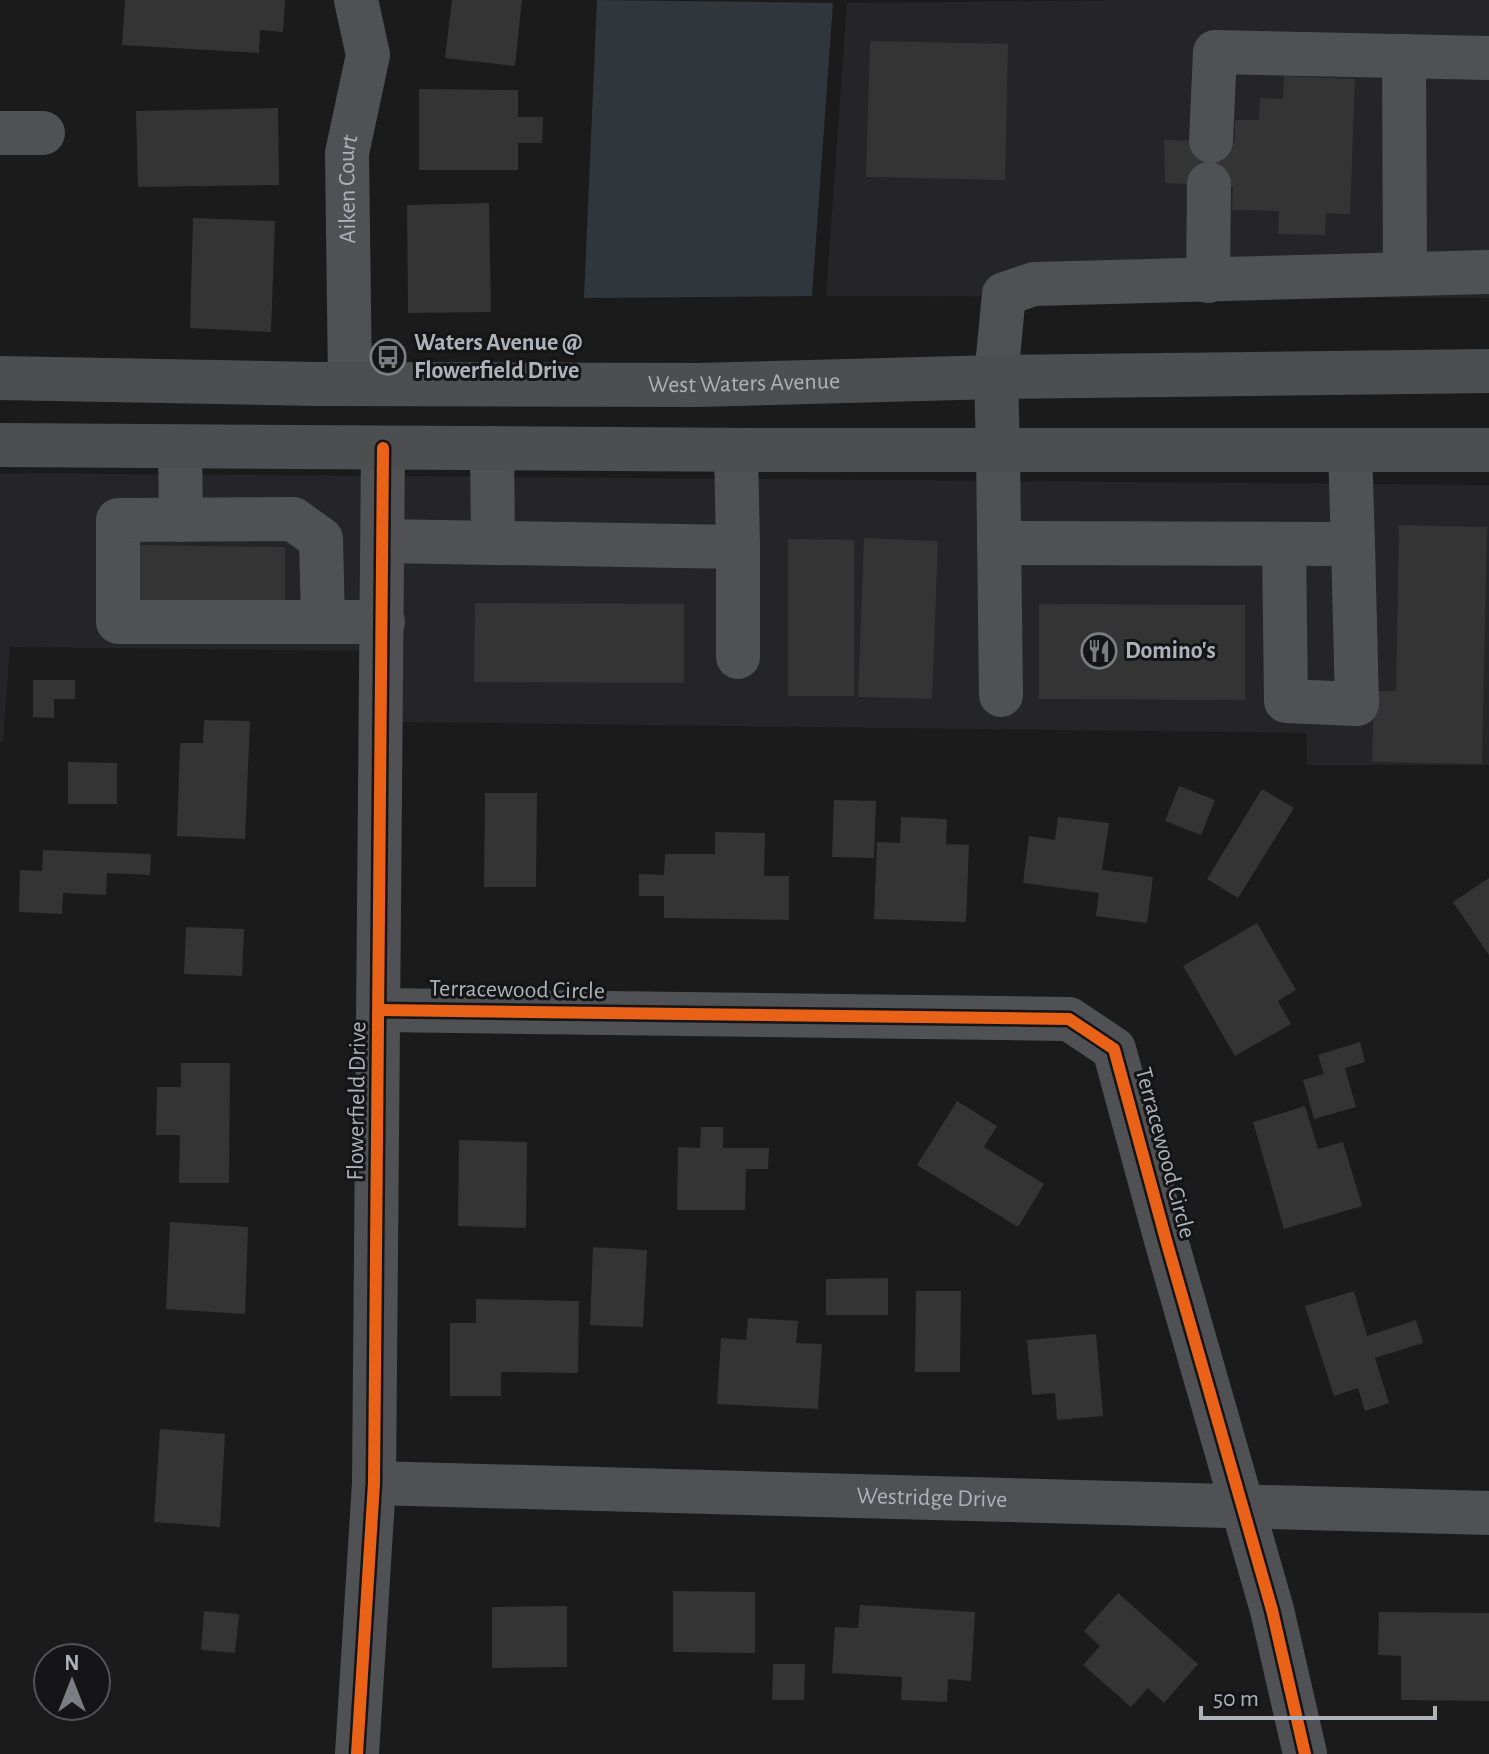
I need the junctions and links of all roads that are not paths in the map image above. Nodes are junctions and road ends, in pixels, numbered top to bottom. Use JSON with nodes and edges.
{"nodes":[{"id":1,"x":356,"y":0,"type":"edge"},
{"id":2,"x":1397,"y":56,"type":"junction"},
{"id":3,"x":1489,"y":58,"type":"edge"},
{"id":4,"x":0,"y":133,"type":"edge"},
{"id":5,"x":43,"y":133,"type":"dead end"},
{"id":6,"x":1211,"y":141,"type":"dead end"},
{"id":7,"x":1209,"y":184,"type":"dead end"},
{"id":8,"x":1405,"y":272,"type":"junction"},
{"id":9,"x":1489,"y":272,"type":"edge"},
{"id":10,"x":1208,"y":281,"type":"junction"},
{"id":11,"x":1489,"y":371,"type":"edge"},
{"id":12,"x":996,"y":377,"type":"junction"},
{"id":13,"x":0,"y":378,"type":"edge"},
{"id":14,"x":333,"y":383,"type":"junction"},
{"id":15,"x":697,"y":385,"type":"junction"},
{"id":16,"x":0,"y":445,"type":"edge"},
{"id":17,"x":180,"y":447,"type":"junction"},
{"id":18,"x":383,"y":448,"type":"junction"},
{"id":19,"x":492,"y":448,"type":"junction"},
{"id":20,"x":736,"y":450,"type":"junction"},
{"id":21,"x":998,"y":450,"type":"junction"},
{"id":22,"x":1350,"y":450,"type":"junction"},
{"id":23,"x":1489,"y":450,"type":"edge"},
{"id":24,"x":181,"y":520,"type":"junction"},
{"id":25,"x":383,"y":541,"type":"junction"},
{"id":26,"x":493,"y":542,"type":"junction"},
{"id":27,"x":999,"y":543,"type":"junction"},
{"id":28,"x":1284,"y":544,"type":"junction"},
{"id":29,"x":1353,"y":544,"type":"junction"},
{"id":30,"x":738,"y":547,"type":"junction"},
{"id":31,"x":323,"y":622,"type":"junction"},
{"id":32,"x":383,"y":622,"type":"junction"},
{"id":33,"x":738,"y":657,"type":"dead end"},
{"id":34,"x":1001,"y":695,"type":"dead end"},
{"id":35,"x":380,"y":1010,"type":"junction"},
{"id":36,"x":374,"y":1483,"type":"junction"},
{"id":37,"x":1241,"y":1508,"type":"junction"},
{"id":38,"x":1489,"y":1513,"type":"edge"},
{"id":39,"x":357,"y":1754,"type":"edge"},
{"id":40,"x":1305,"y":1754,"type":"edge"}],
"edges":[{"from":1,"to":14,"type":"street","name":"Aiken Court"},
{"from":2,"to":3,"type":"street"},
{"from":2,"to":6,"type":"street"},
{"from":2,"to":8,"type":"street"},
{"from":4,"to":5,"type":"street"},
{"from":7,"to":10,"type":"street"},
{"from":8,"to":9,"type":"street"},
{"from":8,"to":10,"type":"street"},
{"from":10,"to":12,"type":"street"},
{"from":11,"to":12,"type":"main road","name":"West Waters Avenue"},
{"from":12,"to":15,"type":"main road","name":"West Waters Avenue"},
{"from":12,"to":21,"type":"main road"},
{"from":13,"to":14,"type":"main road","name":"West Waters Avenue"},
{"from":14,"to":15,"type":"main road","name":"West Waters Avenue"},
{"from":14,"to":17,"type":"main road"},
{"from":15,"to":18,"type":"main road"},
{"from":16,"to":17,"type":"main road"},
{"from":17,"to":18,"type":"main road"},
{"from":17,"to":24,"type":"street"},
{"from":18,"to":19,"type":"main road"},
{"from":18,"to":25,"type":"street","name":"Flowerfield Drive"},
{"from":19,"to":20,"type":"main road"},
{"from":19,"to":26,"type":"street"},
{"from":20,"to":21,"type":"main road"},
{"from":20,"to":30,"type":"street"},
{"from":21,"to":22,"type":"main road"},
{"from":21,"to":27,"type":"street"},
{"from":22,"to":23,"type":"main road"},
{"from":22,"to":29,"type":"street"},
{"from":24,"to":31,"type":"street"},
{"from":24,"to":31,"type":"street"},
{"from":25,"to":26,"type":"street"},
{"from":25,"to":32,"type":"street","name":"Flowerfield Drive"},
{"from":26,"to":30,"type":"street"},
{"from":27,"to":28,"type":"street"},
{"from":27,"to":34,"type":"street"},
{"from":28,"to":29,"type":"street"},
{"from":28,"to":29,"type":"street"},
{"from":30,"to":33,"type":"street"},
{"from":31,"to":32,"type":"street"},
{"from":32,"to":35,"type":"street","name":"Flowerfield Drive"},
{"from":35,"to":36,"type":"street","name":"Flowerfield Drive"},
{"from":35,"to":37,"type":"street","name":"Terracewood Circle"},
{"from":36,"to":37,"type":"street","name":"Westridge Drive"},
{"from":36,"to":39,"type":"street","name":"Flowerfield Drive"},
{"from":37,"to":38,"type":"street","name":"Westridge Drive"},
{"from":37,"to":40,"type":"street","name":"Terracewood Circle"}]}
